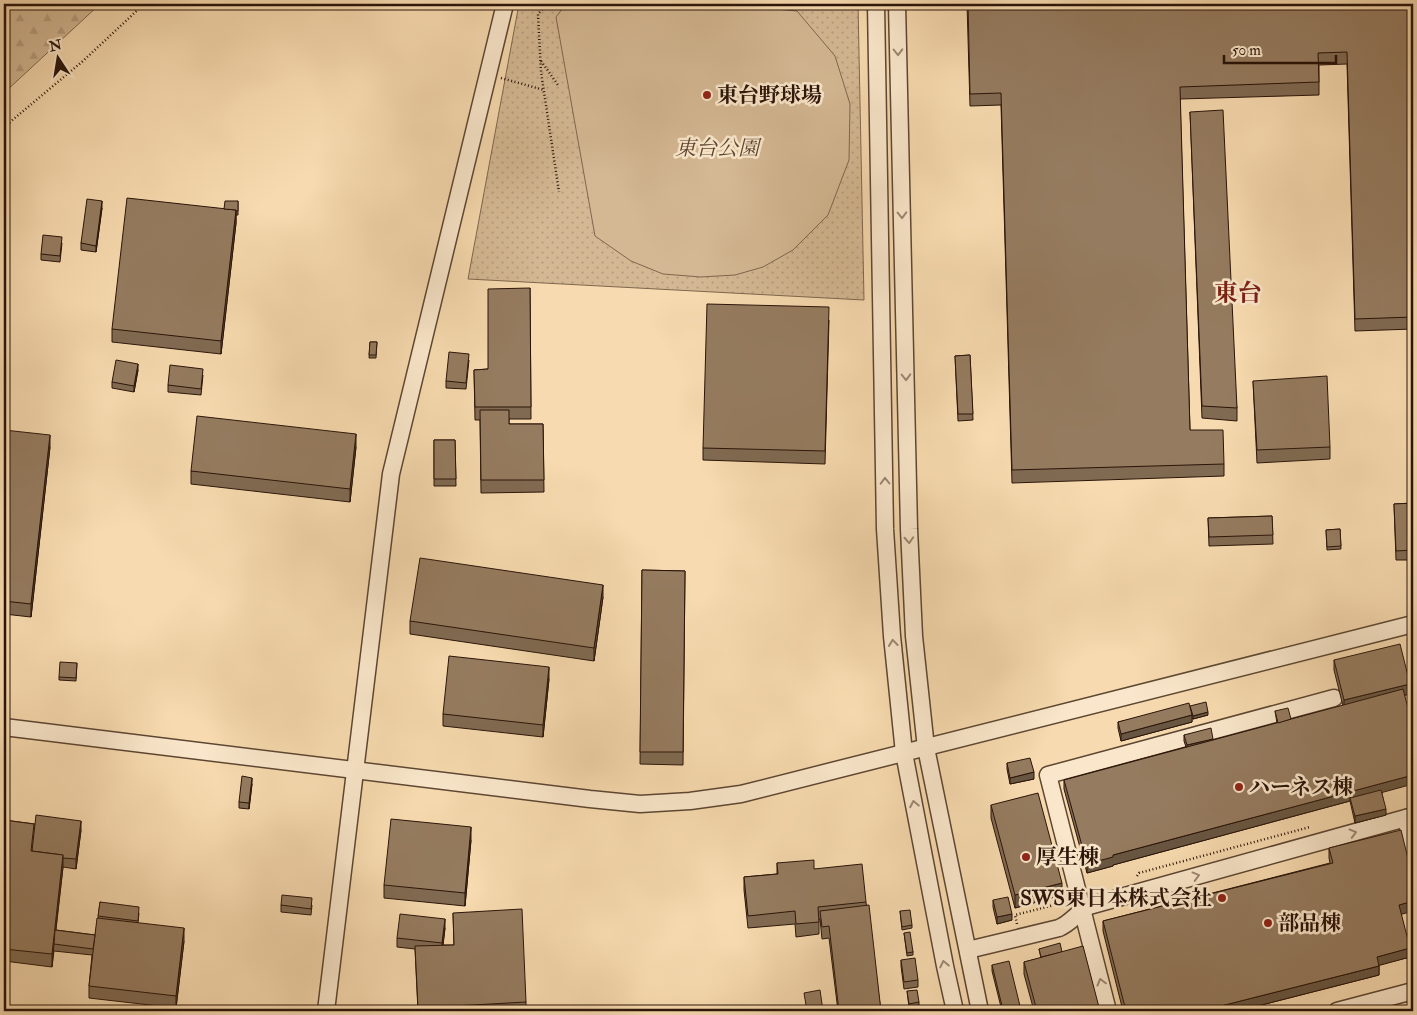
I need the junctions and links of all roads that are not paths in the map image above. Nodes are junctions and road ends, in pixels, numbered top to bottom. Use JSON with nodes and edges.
{"nodes":[{"id":1,"x":505,"y":4,"type":"edge"},
{"id":2,"x":876,"y":4,"type":"edge"},
{"id":3,"x":897,"y":4,"type":"edge"},
{"id":4,"x":1413,"y":626,"type":"edge"},
{"id":5,"x":1334,"y":698,"type":"dead end"},
{"id":6,"x":4,"y":727,"type":"edge"},
{"id":7,"x":926,"y":748,"type":"junction"},
{"id":8,"x":904,"y":753,"type":"junction"},
{"id":9,"x":355,"y":770,"type":"junction"},
{"id":10,"x":1409,"y":817,"type":"edge"},
{"id":11,"x":1413,"y":850,"type":"edge"},
{"id":12,"x":1084,"y":916,"type":"junction"},
{"id":13,"x":969,"y":956,"type":"junction"},
{"id":14,"x":1413,"y":991,"type":"edge"},
{"id":15,"x":326,"y":1011,"type":"edge"},
{"id":16,"x":955,"y":1011,"type":"edge"},
{"id":17,"x":980,"y":1011,"type":"edge"},
{"id":18,"x":1108,"y":1011,"type":"edge"},
{"id":19,"x":1337,"y":1011,"type":"edge"}],
"edges":[{"from":1,"to":9,"type":"street"},
{"from":8,"to":2,"type":"street","one_way":true},
{"from":3,"to":7,"type":"street","one_way":true},
{"from":4,"to":7,"type":"street"},
{"from":5,"to":12,"type":"street"},
{"from":6,"to":9,"type":"street"},
{"from":7,"to":8,"type":"street"},
{"from":7,"to":13,"type":"street"},
{"from":8,"to":9,"type":"street"},
{"from":16,"to":8,"type":"street","one_way":true},
{"from":9,"to":15,"type":"street"},
{"from":10,"to":11,"type":"street"},
{"from":12,"to":10,"type":"street","one_way":true},
{"from":12,"to":13,"type":"street"},
{"from":18,"to":12,"type":"street","one_way":true},
{"from":13,"to":17,"type":"street"},
{"from":14,"to":19,"type":"street"}]}
